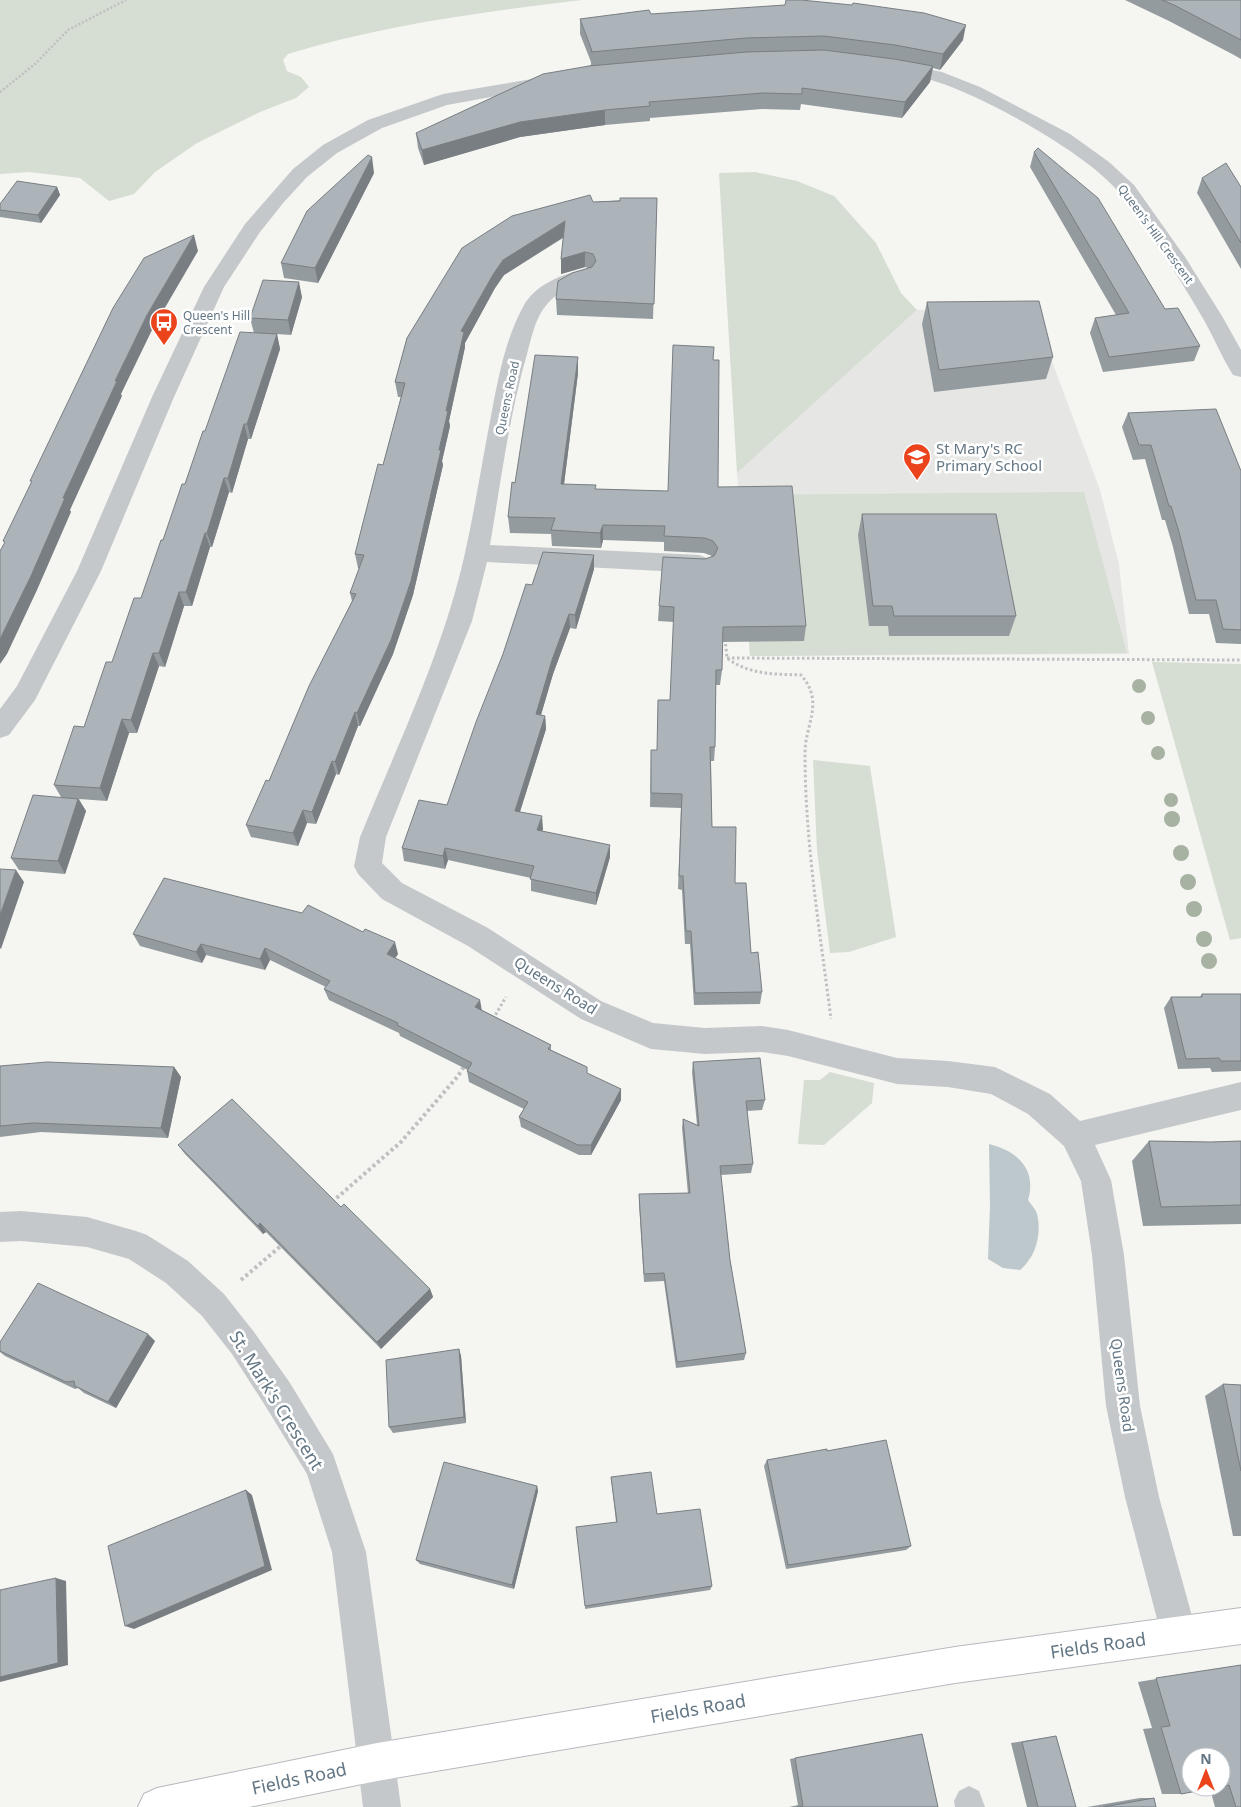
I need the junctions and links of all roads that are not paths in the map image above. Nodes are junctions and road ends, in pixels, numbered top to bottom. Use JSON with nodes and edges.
{"nodes":[{"id":1,"x":875,"y":65,"type":"edge"},
{"id":2,"x":570,"y":77,"type":"edge"},
{"id":3,"x":586,"y":276,"type":"edge"},
{"id":4,"x":1241,"y":370,"type":"edge"},
{"id":5,"x":476,"y":553,"type":"junction"},
{"id":6,"x":703,"y":564,"type":"edge"},
{"id":7,"x":0,"y":728,"type":"edge"},
{"id":8,"x":1241,"y":1096,"type":"edge"},
{"id":9,"x":1076,"y":1136,"type":"junction"},
{"id":10,"x":0,"y":1227,"type":"edge"},
{"id":11,"x":1241,"y":1626,"type":"edge"},
{"id":12,"x":1178,"y":1634,"type":"junction"},
{"id":13,"x":377,"y":1762,"type":"junction"},
{"id":14,"x":157,"y":1807,"type":"edge"},
{"id":15,"x":382,"y":1807,"type":"edge"}],
"edges":[{"from":1,"to":4,"type":"street","name":"Queen's Hill Crescent"},
{"from":2,"to":7,"type":"street"},
{"from":3,"to":5,"type":"street","name":"Queens Road"},
{"from":5,"to":6,"type":"street"},
{"from":5,"to":9,"type":"street","name":"Queens Road"},
{"from":8,"to":9,"type":"street"},
{"from":9,"to":12,"type":"street","name":"Queens Road"},
{"from":10,"to":13,"type":"street","name":"St. Mark's Crescent"},
{"from":11,"to":12,"type":"main road","name":"Fields Road"},
{"from":12,"to":13,"type":"main road","name":"Fields Road"},
{"from":13,"to":14,"type":"main road","name":"Fields Road"},
{"from":13,"to":15,"type":"street","name":"St. Mark's Crescent"}]}
